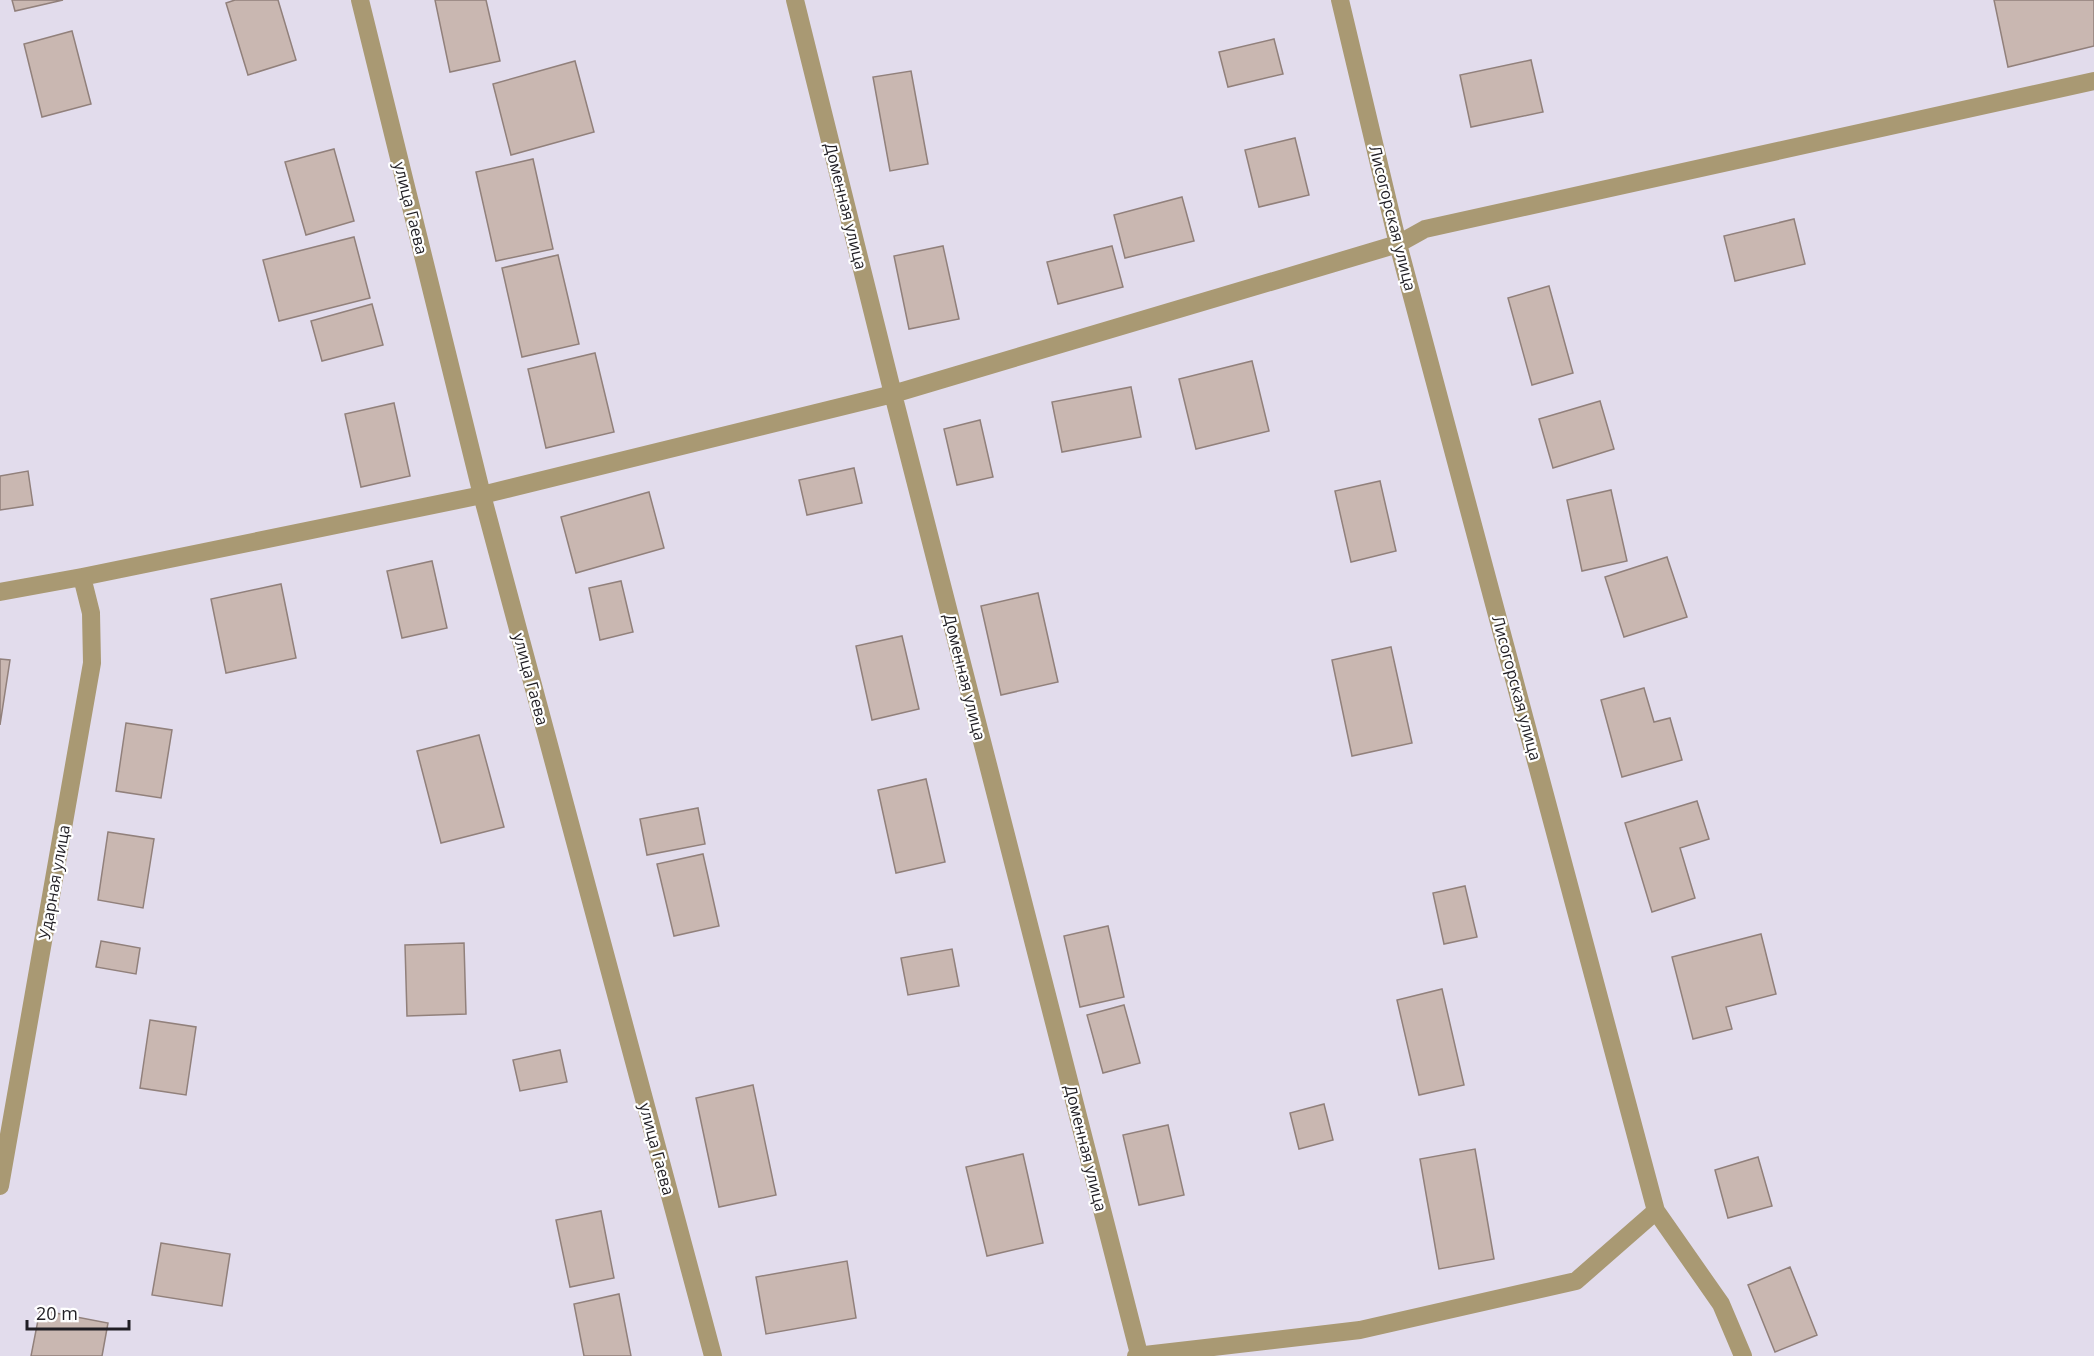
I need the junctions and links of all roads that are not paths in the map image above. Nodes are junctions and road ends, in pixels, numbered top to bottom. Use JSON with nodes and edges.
{"nodes":[{"id":1,"x":360,"y":0,"type":"edge"},
{"id":2,"x":795,"y":0,"type":"edge"},
{"id":3,"x":1340,"y":0,"type":"edge"},
{"id":4,"x":2094,"y":81,"type":"edge"},
{"id":5,"x":1398,"y":244,"type":"junction"},
{"id":6,"x":893,"y":394,"type":"junction"},
{"id":7,"x":482,"y":495,"type":"junction"},
{"id":8,"x":82,"y":577,"type":"junction"},
{"id":9,"x":0,"y":592,"type":"edge"},
{"id":10,"x":0,"y":1186,"type":"edge"},
{"id":11,"x":1656,"y":1210,"type":"junction"},
{"id":12,"x":1137,"y":1355,"type":"edge"},
{"id":13,"x":713,"y":1356,"type":"edge"},
{"id":14,"x":1743,"y":1356,"type":"edge"}],
"edges":[{"from":1,"to":7,"type":"street","name":"улица Гаева"},
{"from":2,"to":6,"type":"street","name":"Доменная улица"},
{"from":3,"to":5,"type":"street","name":"Лисогорская улица"},
{"from":4,"to":5,"type":"street"},
{"from":5,"to":6,"type":"street"},
{"from":5,"to":11,"type":"street","name":"Лисогорская улица"},
{"from":6,"to":7,"type":"street"},
{"from":6,"to":12,"type":"street","name":"Доменная улица"},
{"from":7,"to":8,"type":"street"},
{"from":7,"to":13,"type":"street","name":"улица Гаева"},
{"from":8,"to":9,"type":"street"},
{"from":8,"to":10,"type":"street","name":"Ударная улица"},
{"from":11,"to":12,"type":"street"},
{"from":11,"to":14,"type":"street","name":"Лисогорская улица"}]}
